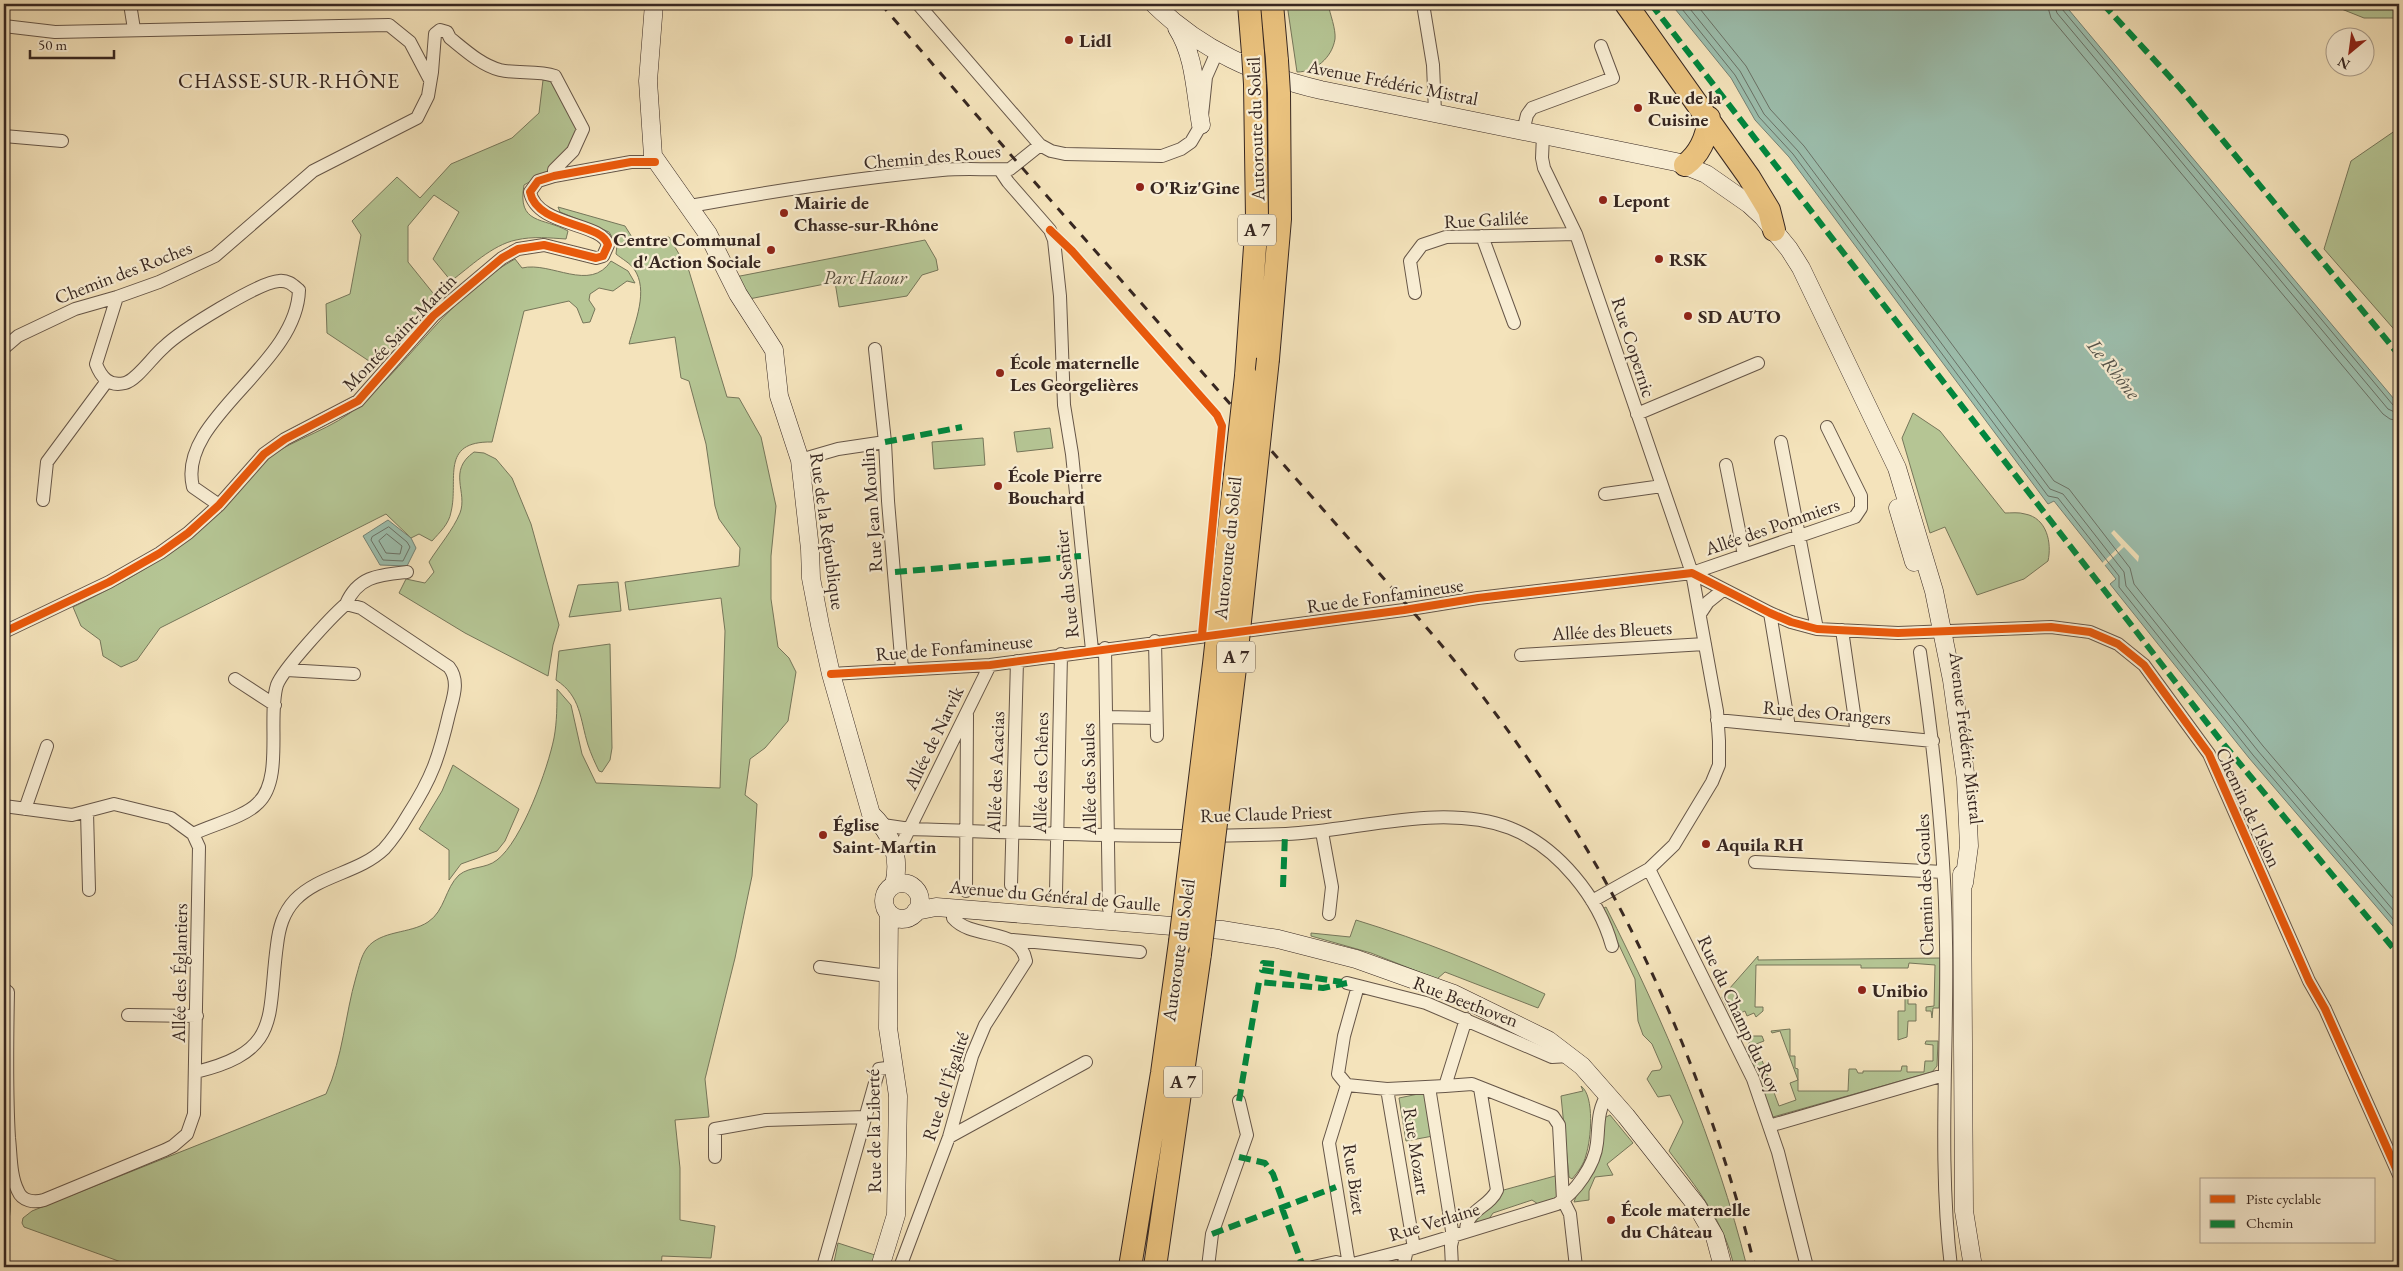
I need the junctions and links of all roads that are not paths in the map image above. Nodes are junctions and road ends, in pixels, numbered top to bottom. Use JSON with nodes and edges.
{"nodes":[{"id":1,"x":130,"y":4,"type":"edge"},
{"id":2,"x":654,"y":4,"type":"edge"},
{"id":3,"x":918,"y":4,"type":"edge"},
{"id":4,"x":1154,"y":4,"type":"edge"},
{"id":5,"x":1248,"y":4,"type":"edge"},
{"id":6,"x":1272,"y":4,"type":"edge"},
{"id":7,"x":1423,"y":4,"type":"edge"},
{"id":8,"x":1626,"y":4,"type":"edge"},
{"id":9,"x":1169,"y":17,"type":"junction"},
{"id":10,"x":4,"y":26,"type":"edge"},
{"id":11,"x":134,"y":29,"type":"junction"},
{"id":12,"x":1601,"y":46,"type":"dead end"},
{"id":13,"x":1217,"y":52,"type":"junction"},
{"id":14,"x":430,"y":80,"type":"junction"},
{"id":15,"x":1435,"y":112,"type":"junction"},
{"id":16,"x":1708,"y":118,"type":"junction"},
{"id":17,"x":1201,"y":125,"type":"junction"},
{"id":18,"x":1523,"y":131,"type":"junction"},
{"id":19,"x":1543,"y":135,"type":"junction"},
{"id":20,"x":4,"y":136,"type":"edge"},
{"id":21,"x":62,"y":141,"type":"dead end"},
{"id":22,"x":1040,"y":145,"type":"junction"},
{"id":23,"x":1643,"y":156,"type":"junction"},
{"id":24,"x":655,"y":162,"type":"junction"},
{"id":25,"x":1685,"y":165,"type":"junction"},
{"id":26,"x":1000,"y":170,"type":"junction"},
{"id":27,"x":554,"y":176,"type":"junction"},
{"id":28,"x":690,"y":206,"type":"junction"},
{"id":29,"x":1774,"y":230,"type":"junction"},
{"id":30,"x":1576,"y":234,"type":"junction"},
{"id":31,"x":1482,"y":236,"type":"junction"},
{"id":32,"x":1811,"y":291,"type":"junction"},
{"id":33,"x":1415,"y":293,"type":"dead end"},
{"id":34,"x":117,"y":297,"type":"junction"},
{"id":35,"x":1514,"y":323,"type":"dead end"},
{"id":36,"x":4,"y":348,"type":"edge"},
{"id":37,"x":875,"y":349,"type":"dead end"},
{"id":38,"x":1758,"y":363,"type":"dead end"},
{"id":39,"x":106,"y":381,"type":"junction"},
{"id":40,"x":1637,"y":414,"type":"junction"},
{"id":41,"x":1827,"y":427,"type":"dead end"},
{"id":42,"x":886,"y":442,"type":"junction"},
{"id":43,"x":1781,"y":442,"type":"dead end"},
{"id":44,"x":800,"y":460,"type":"junction"},
{"id":45,"x":1726,"y":466,"type":"dead end"},
{"id":46,"x":1662,"y":486,"type":"junction"},
{"id":47,"x":1605,"y":494,"type":"dead end"},
{"id":48,"x":43,"y":500,"type":"dead end"},
{"id":49,"x":219,"y":505,"type":"junction"},
{"id":50,"x":1799,"y":536,"type":"junction"},
{"id":51,"x":1744,"y":555,"type":"junction"},
{"id":52,"x":407,"y":572,"type":"dead end"},
{"id":53,"x":1692,"y":573,"type":"junction"},
{"id":54,"x":1719,"y":588,"type":"junction"},
{"id":55,"x":1698,"y":600,"type":"junction"},
{"id":56,"x":346,"y":604,"type":"junction"},
{"id":57,"x":1770,"y":613,"type":"junction"},
{"id":58,"x":1700,"y":614,"type":"junction"},
{"id":59,"x":1817,"y":629,"type":"junction"},
{"id":60,"x":1842,"y":630,"type":"junction"},
{"id":61,"x":4,"y":632,"type":"edge"},
{"id":62,"x":1938,"y":632,"type":"junction"},
{"id":63,"x":1155,"y":642,"type":"junction"},
{"id":64,"x":1705,"y":644,"type":"junction"},
{"id":65,"x":1105,"y":648,"type":"junction"},
{"id":66,"x":1092,"y":650,"type":"junction"},
{"id":67,"x":1920,"y":652,"type":"dead end"},
{"id":68,"x":1061,"y":654,"type":"junction"},
{"id":69,"x":1521,"y":655,"type":"dead end"},
{"id":70,"x":1017,"y":660,"type":"junction"},
{"id":71,"x":990,"y":664,"type":"junction"},
{"id":72,"x":902,"y":669,"type":"junction"},
{"id":73,"x":287,"y":670,"type":"junction"},
{"id":74,"x":354,"y":674,"type":"dead end"},
{"id":75,"x":831,"y":674,"type":"junction"},
{"id":76,"x":235,"y":679,"type":"dead end"},
{"id":77,"x":275,"y":705,"type":"junction"},
{"id":78,"x":967,"y":710,"type":"junction"},
{"id":79,"x":1106,"y":717,"type":"junction"},
{"id":80,"x":1156,"y":718,"type":"junction"},
{"id":81,"x":1717,"y":720,"type":"junction"},
{"id":82,"x":1789,"y":727,"type":"junction"},
{"id":83,"x":1857,"y":734,"type":"junction"},
{"id":84,"x":1157,"y":736,"type":"dead end"},
{"id":85,"x":1933,"y":741,"type":"junction"},
{"id":86,"x":47,"y":746,"type":"dead end"},
{"id":87,"x":4,"y":806,"type":"edge"},
{"id":88,"x":25,"y":809,"type":"junction"},
{"id":89,"x":87,"y":812,"type":"junction"},
{"id":90,"x":883,"y":825,"type":"junction"},
{"id":91,"x":910,"y":829,"type":"junction"},
{"id":92,"x":967,"y":830,"type":"junction"},
{"id":93,"x":1012,"y":831,"type":"junction"},
{"id":94,"x":1058,"y":832,"type":"junction"},
{"id":95,"x":1322,"y":832,"type":"junction"},
{"id":96,"x":193,"y":834,"type":"junction"},
{"id":97,"x":1108,"y":834,"type":"junction"},
{"id":98,"x":897,"y":861,"type":"junction"},
{"id":99,"x":1755,"y":862,"type":"dead end"},
{"id":100,"x":1648,"y":868,"type":"junction"},
{"id":101,"x":1943,"y":872,"type":"junction"},
{"id":102,"x":900,"y":884,"type":"junction"},
{"id":103,"x":1011,"y":885,"type":"dead end"},
{"id":104,"x":89,"y":890,"type":"dead end"},
{"id":105,"x":966,"y":891,"type":"dead end"},
{"id":106,"x":1056,"y":893,"type":"dead end"},
{"id":107,"x":1592,"y":901,"type":"junction"},
{"id":108,"x":918,"y":904,"type":"junction"},
{"id":109,"x":945,"y":908,"type":"junction"},
{"id":110,"x":1109,"y":909,"type":"dead end"},
{"id":111,"x":1329,"y":914,"type":"dead end"},
{"id":112,"x":894,"y":916,"type":"junction"},
{"id":113,"x":1013,"y":940,"type":"junction"},
{"id":114,"x":1612,"y":946,"type":"dead end"},
{"id":115,"x":1140,"y":952,"type":"dead end"},
{"id":116,"x":820,"y":968,"type":"dead end"},
{"id":117,"x":888,"y":976,"type":"junction"},
{"id":118,"x":4,"y":989,"type":"edge"},
{"id":119,"x":128,"y":1015,"type":"dead end"},
{"id":120,"x":197,"y":1016,"type":"junction"},
{"id":121,"x":1466,"y":1019,"type":"junction"},
{"id":122,"x":1569,"y":1056,"type":"junction"},
{"id":123,"x":1086,"y":1062,"type":"dead end"},
{"id":124,"x":894,"y":1067,"type":"junction"},
{"id":125,"x":196,"y":1072,"type":"junction"},
{"id":126,"x":1944,"y":1075,"type":"junction"},
{"id":127,"x":1346,"y":1085,"type":"junction"},
{"id":128,"x":1445,"y":1086,"type":"junction"},
{"id":129,"x":1429,"y":1088,"type":"junction"},
{"id":130,"x":1480,"y":1088,"type":"junction"},
{"id":131,"x":1387,"y":1089,"type":"junction"},
{"id":132,"x":1608,"y":1094,"type":"junction"},
{"id":133,"x":1239,"y":1101,"type":"dead end"},
{"id":134,"x":866,"y":1117,"type":"junction"},
{"id":135,"x":1769,"y":1126,"type":"junction"},
{"id":136,"x":949,"y":1138,"type":"junction"},
{"id":137,"x":715,"y":1157,"type":"dead end"},
{"id":138,"x":2399,"y":1175,"type":"edge"},
{"id":139,"x":1564,"y":1200,"type":"junction"},
{"id":140,"x":1466,"y":1231,"type":"junction"},
{"id":141,"x":1453,"y":1237,"type":"junction"},
{"id":142,"x":1410,"y":1249,"type":"junction"},
{"id":143,"x":1349,"y":1265,"type":"junction"},
{"id":144,"x":823,"y":1267,"type":"edge"},
{"id":145,"x":880,"y":1267,"type":"edge"},
{"id":146,"x":900,"y":1267,"type":"edge"},
{"id":147,"x":1130,"y":1267,"type":"edge"},
{"id":148,"x":1155,"y":1267,"type":"edge"},
{"id":149,"x":1208,"y":1267,"type":"edge"},
{"id":150,"x":1313,"y":1267,"type":"edge"},
{"id":151,"x":1403,"y":1267,"type":"edge"},
{"id":152,"x":1452,"y":1267,"type":"edge"},
{"id":153,"x":1576,"y":1267,"type":"edge"},
{"id":154,"x":1723,"y":1267,"type":"edge"},
{"id":155,"x":1807,"y":1267,"type":"edge"},
{"id":156,"x":1951,"y":1267,"type":"edge"},
{"id":157,"x":1973,"y":1267,"type":"edge"}],
"edges":[{"from":1,"to":11,"type":"street"},
{"from":2,"to":24,"type":"street"},
{"from":3,"to":22,"type":"street"},
{"from":4,"to":9,"type":"street","name":"Avenue Frédéric Mistral"},
{"from":5,"to":147,"type":"highway","name":"Autoroute du Soleil","number":"A 7","bridge":true},
{"from":6,"to":148,"type":"highway","name":"Autoroute du Soleil","number":"A 7","bridge":true},
{"from":7,"to":15,"type":"street"},
{"from":8,"to":16,"type":"highway"},
{"from":9,"to":13,"type":"street","name":"Avenue Frédéric Mistral"},
{"from":9,"to":17,"type":"street"},
{"from":10,"to":11,"type":"street"},
{"from":11,"to":14,"type":"street"},
{"from":12,"to":18,"type":"street"},
{"from":13,"to":15,"type":"street","name":"Avenue Frédéric Mistral"},
{"from":13,"to":17,"type":"street"},
{"from":14,"to":27,"type":"street","name":"Chemin des Roches"},
{"from":14,"to":34,"type":"street","name":"Chemin des Roches"},
{"from":15,"to":18,"type":"street","name":"Avenue Frédéric Mistral"},
{"from":16,"to":25,"type":"highway"},
{"from":16,"to":29,"type":"highway"},
{"from":17,"to":22,"type":"street"},
{"from":18,"to":19,"type":"street","name":"Avenue Frédéric Mistral"},
{"from":19,"to":23,"type":"street","name":"Avenue Frédéric Mistral"},
{"from":19,"to":30,"type":"street","name":"Rue Copernic"},
{"from":20,"to":21,"type":"street"},
{"from":22,"to":26,"type":"street","name":"Chemin des Roues"},
{"from":23,"to":25,"type":"street","name":"Avenue Frédéric Mistral"},
{"from":23,"to":32,"type":"street","name":"Avenue Frédéric Mistral"},
{"from":24,"to":27,"type":"street","name":"Montée Saint-Martin"},
{"from":24,"to":28,"type":"street","name":"Rue de la République"},
{"from":25,"to":29,"type":"street","name":"Avenue Frédéric Mistral"},
{"from":26,"to":28,"type":"street","name":"Chemin des Roues"},
{"from":26,"to":66,"type":"street","name":"Rue du Sentier"},
{"from":27,"to":49,"type":"street","name":"Montée Saint-Martin"},
{"from":28,"to":44,"type":"street","name":"Rue de la République"},
{"from":29,"to":32,"type":"street","name":"Avenue Frédéric Mistral"},
{"from":30,"to":31,"type":"street","name":"Rue Galilée"},
{"from":30,"to":40,"type":"street","name":"Rue Copernic"},
{"from":31,"to":33,"type":"street","name":"Rue Galilée"},
{"from":31,"to":35,"type":"street"},
{"from":32,"to":62,"type":"street","name":"Avenue Frédéric Mistral"},
{"from":34,"to":36,"type":"street","name":"Chemin des Roches"},
{"from":34,"to":39,"type":"street"},
{"from":37,"to":42,"type":"street","name":"Rue Jean Moulin"},
{"from":38,"to":40,"type":"street"},
{"from":39,"to":48,"type":"street"},
{"from":39,"to":49,"type":"street"},
{"from":40,"to":46,"type":"street","name":"Rue Copernic"},
{"from":41,"to":50,"type":"street","name":"Allée des Pommiers"},
{"from":42,"to":44,"type":"street"},
{"from":42,"to":72,"type":"street","name":"Rue Jean Moulin"},
{"from":43,"to":50,"type":"street"},
{"from":44,"to":75,"type":"street","name":"Rue de la République"},
{"from":45,"to":51,"type":"street"},
{"from":46,"to":47,"type":"street"},
{"from":46,"to":53,"type":"street","name":"Rue Copernic"},
{"from":49,"to":61,"type":"street","name":"Montée Saint-Martin"},
{"from":50,"to":51,"type":"street","name":"Allée des Pommiers"},
{"from":50,"to":59,"type":"street"},
{"from":51,"to":53,"type":"street","name":"Allée des Pommiers"},
{"from":52,"to":56,"type":"street"},
{"from":53,"to":54,"type":"street"},
{"from":53,"to":55,"type":"street","name":"Rue Copernic"},
{"from":53,"to":63,"type":"street","name":"Rue de Fonfamineuse"},
{"from":54,"to":55,"type":"street"},
{"from":54,"to":57,"type":"street"},
{"from":54,"to":58,"type":"street"},
{"from":55,"to":58,"type":"street","name":"Rue Copernic"},
{"from":56,"to":73,"type":"street"},
{"from":56,"to":125,"type":"street"},
{"from":57,"to":59,"type":"street"},
{"from":57,"to":82,"type":"street"},
{"from":58,"to":64,"type":"street","name":"Rue Copernic"},
{"from":59,"to":60,"type":"street"},
{"from":60,"to":62,"type":"street"},
{"from":60,"to":83,"type":"street"},
{"from":62,"to":138,"type":"street","name":"Chemin de l'Islon"},
{"from":62,"to":157,"type":"street","name":"Avenue Frédéric Mistral"},
{"from":63,"to":65,"type":"street","name":"Rue de Fonfamineuse"},
{"from":63,"to":80,"type":"street"},
{"from":64,"to":69,"type":"street","name":"Allée des Bleuets"},
{"from":64,"to":81,"type":"street","name":"Rue Copernic"},
{"from":65,"to":66,"type":"street","name":"Rue de Fonfamineuse"},
{"from":65,"to":79,"type":"street","name":"Allée des Saules"},
{"from":66,"to":68,"type":"street","name":"Rue de Fonfamineuse"},
{"from":67,"to":85,"type":"street","name":"Chemin des Goules"},
{"from":68,"to":70,"type":"street","name":"Rue de Fonfamineuse"},
{"from":68,"to":94,"type":"street","name":"Allée des Chênes"},
{"from":70,"to":71,"type":"street","name":"Rue de Fonfamineuse"},
{"from":70,"to":93,"type":"street","name":"Allée des Acacias"},
{"from":71,"to":72,"type":"street","name":"Rue de Fonfamineuse"},
{"from":71,"to":78,"type":"street","name":"Allée de Narvik"},
{"from":72,"to":75,"type":"street","name":"Rue de Fonfamineuse"},
{"from":73,"to":74,"type":"street"},
{"from":73,"to":77,"type":"street"},
{"from":75,"to":90,"type":"street","name":"Rue de la République"},
{"from":76,"to":77,"type":"street"},
{"from":77,"to":96,"type":"street"},
{"from":78,"to":91,"type":"street","name":"Allée de Narvik"},
{"from":78,"to":92,"type":"street"},
{"from":79,"to":80,"type":"street"},
{"from":79,"to":97,"type":"street","name":"Allée des Saules"},
{"from":80,"to":84,"type":"street"},
{"from":81,"to":82,"type":"street","name":"Rue des Orangers"},
{"from":81,"to":100,"type":"street","name":"Rue Copernic"},
{"from":82,"to":83,"type":"street","name":"Rue des Orangers"},
{"from":83,"to":85,"type":"street","name":"Rue des Orangers"},
{"from":85,"to":101,"type":"street","name":"Chemin des Goules"},
{"from":86,"to":88,"type":"street"},
{"from":87,"to":88,"type":"street"},
{"from":88,"to":89,"type":"street"},
{"from":89,"to":96,"type":"street"},
{"from":89,"to":104,"type":"street"},
{"from":90,"to":91,"type":"street","name":"Rue Claude Priest"},
{"from":90,"to":98,"type":"street","name":"Rue de la République"},
{"from":91,"to":92,"type":"street","name":"Rue Claude Priest"},
{"from":91,"to":98,"type":"street","name":"Allée de Narvik"},
{"from":92,"to":93,"type":"street","name":"Rue Claude Priest"},
{"from":92,"to":105,"type":"street"},
{"from":93,"to":94,"type":"street","name":"Rue Claude Priest"},
{"from":93,"to":103,"type":"street","name":"Allée des Acacias"},
{"from":94,"to":97,"type":"street","name":"Rue Claude Priest"},
{"from":94,"to":106,"type":"street","name":"Allée des Chênes"},
{"from":95,"to":97,"type":"street","name":"Rue Claude Priest"},
{"from":95,"to":107,"type":"street","name":"Rue Claude Priest"},
{"from":95,"to":111,"type":"street"},
{"from":96,"to":120,"type":"street","name":"Allée des Églantiers"},
{"from":97,"to":110,"type":"street","name":"Allée des Saules"},
{"from":98,"to":102,"type":"street"},
{"from":99,"to":101,"type":"street"},
{"from":100,"to":107,"type":"street","name":"Rue Copernic"},
{"from":100,"to":135,"type":"street","name":"Rue du Champ du Roy"},
{"from":101,"to":126,"type":"street","name":"Chemin des Goules"},
{"from":102,"to":108,"type":"street"},
{"from":102,"to":112,"type":"street"},
{"from":107,"to":114,"type":"street","name":"Rue Claude Priest"},
{"from":108,"to":109,"type":"street","name":"Avenue du Général de Gaulle"},
{"from":108,"to":112,"type":"street"},
{"from":109,"to":113,"type":"street"},
{"from":109,"to":122,"type":"street","name":"Avenue du Général de Gaulle"},
{"from":112,"to":117,"type":"street","name":"Rue de la Liberté"},
{"from":113,"to":115,"type":"street"},
{"from":113,"to":136,"type":"street","name":"Rue de l'Égalité"},
{"from":116,"to":117,"type":"street"},
{"from":117,"to":124,"type":"street","name":"Rue de la Liberté"},
{"from":118,"to":125,"type":"street","name":"Allée des Églantiers"},
{"from":119,"to":120,"type":"street"},
{"from":120,"to":125,"type":"street","name":"Allée des Églantiers"},
{"from":121,"to":122,"type":"street","name":"Rue Beethoven"},
{"from":121,"to":127,"type":"street","name":"Rue Beethoven"},
{"from":121,"to":128,"type":"street"},
{"from":122,"to":132,"type":"street","name":"Avenue du Général de Gaulle"},
{"from":123,"to":136,"type":"street"},
{"from":124,"to":134,"type":"street"},
{"from":124,"to":145,"type":"street","name":"Rue de la Liberté"},
{"from":126,"to":135,"type":"street"},
{"from":126,"to":156,"type":"street","name":"Chemin des Goules"},
{"from":127,"to":131,"type":"street"},
{"from":127,"to":143,"type":"street","name":"Rue Bizet"},
{"from":128,"to":129,"type":"street"},
{"from":128,"to":130,"type":"street"},
{"from":129,"to":131,"type":"street"},
{"from":129,"to":141,"type":"street"},
{"from":130,"to":139,"type":"street"},
{"from":130,"to":140,"type":"street"},
{"from":131,"to":142,"type":"street","name":"Rue Mozart"},
{"from":132,"to":139,"type":"street"},
{"from":132,"to":154,"type":"street","name":"Avenue du Général de Gaulle"},
{"from":133,"to":149,"type":"street"},
{"from":134,"to":137,"type":"street"},
{"from":134,"to":144,"type":"street"},
{"from":135,"to":155,"type":"street","name":"Rue du Champ du Roy"},
{"from":136,"to":146,"type":"street","name":"Rue de l'Égalité"},
{"from":139,"to":140,"type":"street","name":"Rue Verlaine"},
{"from":139,"to":153,"type":"street"},
{"from":140,"to":141,"type":"street","name":"Rue Verlaine"},
{"from":141,"to":142,"type":"street","name":"Rue Verlaine"},
{"from":141,"to":152,"type":"street"},
{"from":142,"to":143,"type":"street","name":"Rue Verlaine"},
{"from":142,"to":151,"type":"street"},
{"from":143,"to":150,"type":"street","name":"Rue Verlaine"}]}
